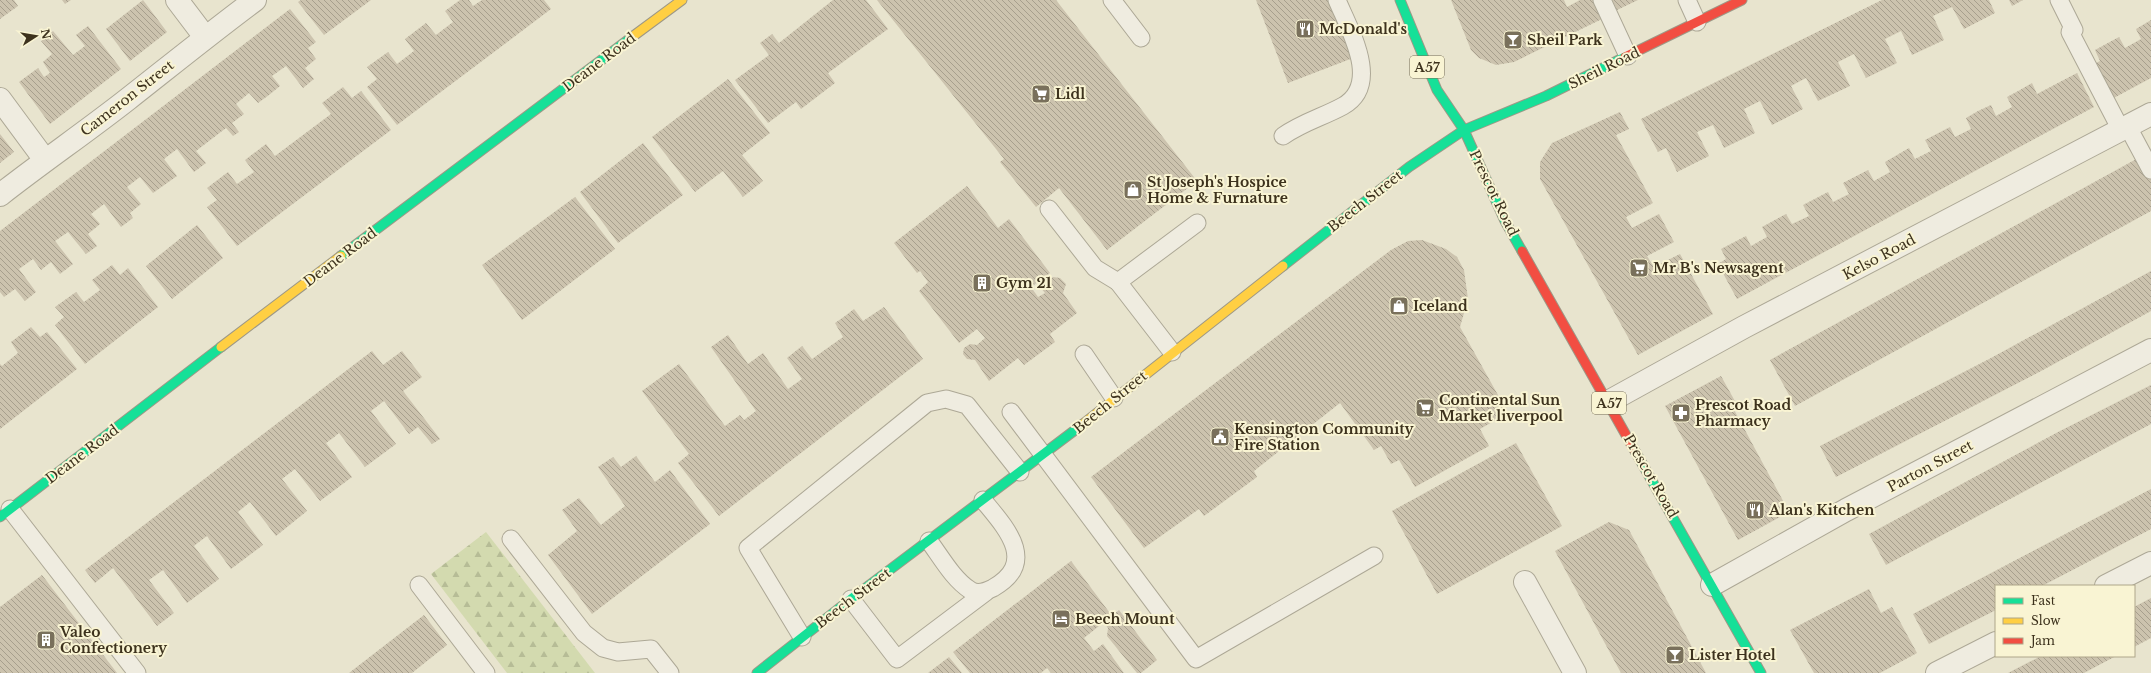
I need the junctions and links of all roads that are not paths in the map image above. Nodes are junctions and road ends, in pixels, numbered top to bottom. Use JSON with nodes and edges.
{"nodes":[{"id":1,"x":177,"y":0,"type":"edge"},
{"id":2,"x":255,"y":0,"type":"edge"},
{"id":3,"x":682,"y":0,"type":"edge"},
{"id":4,"x":1112,"y":0,"type":"edge"},
{"id":5,"x":1337,"y":0,"type":"edge"},
{"id":6,"x":1400,"y":0,"type":"edge"},
{"id":7,"x":1602,"y":0,"type":"edge"},
{"id":8,"x":1687,"y":0,"type":"edge"},
{"id":9,"x":1742,"y":0,"type":"edge"},
{"id":10,"x":2060,"y":0,"type":"edge"},
{"id":11,"x":1697,"y":22,"type":"junction"},
{"id":12,"x":205,"y":36,"type":"junction"},
{"id":13,"x":1141,"y":38,"type":"dead end"},
{"id":14,"x":1628,"y":56,"type":"junction"},
{"id":15,"x":0,"y":99,"type":"edge"},
{"id":16,"x":2151,"y":114,"type":"edge"},
{"id":17,"x":2124,"y":128,"type":"junction"},
{"id":18,"x":1464,"y":130,"type":"junction"},
{"id":19,"x":1283,"y":136,"type":"dead end"},
{"id":20,"x":45,"y":160,"type":"junction"},
{"id":21,"x":2151,"y":170,"type":"edge"},
{"id":22,"x":0,"y":196,"type":"edge"},
{"id":23,"x":1049,"y":209,"type":"dead end"},
{"id":24,"x":1197,"y":223,"type":"dead end"},
{"id":25,"x":1118,"y":282,"type":"junction"},
{"id":26,"x":2151,"y":350,"type":"edge"},
{"id":27,"x":1172,"y":352,"type":"junction"},
{"id":28,"x":1084,"y":354,"type":"dead end"},
{"id":29,"x":1114,"y":398,"type":"junction"},
{"id":30,"x":1608,"y":402,"type":"junction"},
{"id":31,"x":1011,"y":412,"type":"dead end"},
{"id":32,"x":1042,"y":456,"type":"junction"},
{"id":33,"x":1020,"y":472,"type":"junction"},
{"id":34,"x":983,"y":500,"type":"junction"},
{"id":35,"x":5,"y":513,"type":"edge"},
{"id":36,"x":511,"y":539,"type":"dead end"},
{"id":37,"x":929,"y":541,"type":"junction"},
{"id":38,"x":1374,"y":556,"type":"dead end"},
{"id":39,"x":2151,"y":563,"type":"edge"},
{"id":40,"x":1525,"y":582,"type":"dead end"},
{"id":41,"x":419,"y":585,"type":"dead end"},
{"id":42,"x":1712,"y":585,"type":"junction"},
{"id":43,"x":2108,"y":585,"type":"edge"},
{"id":44,"x":986,"y":592,"type":"junction"},
{"id":45,"x":851,"y":599,"type":"junction"},
{"id":46,"x":802,"y":636,"type":"junction"},
{"id":47,"x":1995,"y":644,"type":"edge"},
{"id":48,"x":137,"y":673,"type":"edge"},
{"id":49,"x":486,"y":673,"type":"edge"},
{"id":50,"x":670,"y":673,"type":"edge"},
{"id":51,"x":756,"y":673,"type":"edge"},
{"id":52,"x":1575,"y":673,"type":"edge"},
{"id":53,"x":1761,"y":673,"type":"edge"},
{"id":54,"x":1937,"y":673,"type":"edge"}],
"edges":[{"from":1,"to":12,"type":"street"},
{"from":2,"to":12,"type":"street","name":"Cameron Street"},
{"from":3,"to":35,"type":"street","name":"Deane Road"},
{"from":4,"to":13,"type":"lane"},
{"from":5,"to":19,"type":"lane"},
{"from":6,"to":18,"type":"street","number":"A57"},
{"from":7,"to":14,"type":"lane"},
{"from":8,"to":11,"type":"lane"},
{"from":9,"to":11,"type":"street","name":"Sheil Road"},
{"from":10,"to":17,"type":"lane"},
{"from":11,"to":14,"type":"street","name":"Sheil Road"},
{"from":12,"to":20,"type":"street","name":"Cameron Street"},
{"from":14,"to":18,"type":"street","name":"Sheil Road"},
{"from":15,"to":20,"type":"street"},
{"from":16,"to":17,"type":"street","name":"Kelso Road"},
{"from":17,"to":21,"type":"lane"},
{"from":17,"to":30,"type":"street","name":"Kelso Road"},
{"from":18,"to":27,"type":"street","name":"Beech Street"},
{"from":18,"to":30,"type":"street","name":"Prescot Road","number":"A57"},
{"from":20,"to":22,"type":"street","name":"Cameron Street"},
{"from":23,"to":25,"type":"lane"},
{"from":24,"to":25,"type":"lane"},
{"from":25,"to":27,"type":"lane"},
{"from":26,"to":42,"type":"street","name":"Parton Street"},
{"from":27,"to":29,"type":"street","name":"Beech Street"},
{"from":28,"to":29,"type":"lane"},
{"from":29,"to":32,"type":"street","name":"Beech Street"},
{"from":30,"to":42,"type":"street","name":"Prescot Road","number":"A57"},
{"from":31,"to":32,"type":"lane"},
{"from":32,"to":33,"type":"street","name":"Beech Street"},
{"from":32,"to":38,"type":"lane"},
{"from":33,"to":34,"type":"street","name":"Beech Street"},
{"from":33,"to":46,"type":"lane"},
{"from":34,"to":37,"type":"street","name":"Beech Street"},
{"from":34,"to":44,"type":"lane"},
{"from":35,"to":48,"type":"lane"},
{"from":36,"to":50,"type":"lane"},
{"from":37,"to":44,"type":"lane"},
{"from":37,"to":45,"type":"street","name":"Beech Street"},
{"from":39,"to":43,"type":"street"},
{"from":40,"to":52,"type":"street"},
{"from":41,"to":49,"type":"lane"},
{"from":42,"to":53,"type":"street","name":"Prescot Road","number":"A57"},
{"from":44,"to":45,"type":"lane"},
{"from":45,"to":46,"type":"street","name":"Beech Street"},
{"from":46,"to":51,"type":"street","name":"Beech Street"},
{"from":47,"to":54,"type":"street"}]}
